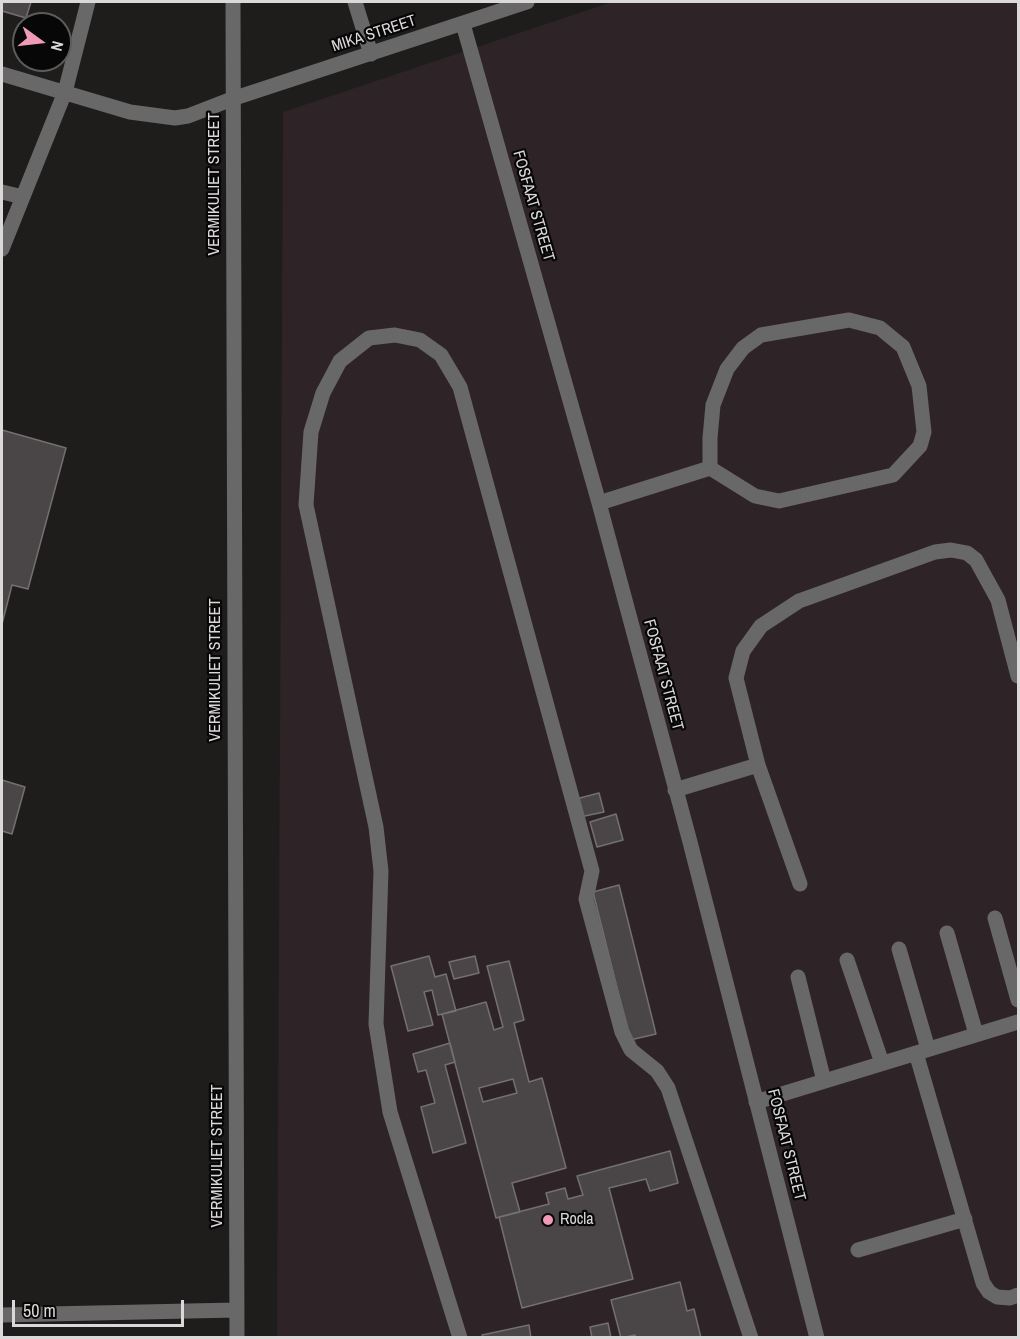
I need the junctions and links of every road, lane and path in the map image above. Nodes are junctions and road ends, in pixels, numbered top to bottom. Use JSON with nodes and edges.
{"nodes":[{"id":1,"x":88,"y":2,"type":"edge"},
{"id":2,"x":233,"y":2,"type":"edge"},
{"id":3,"x":355,"y":2,"type":"edge"},
{"id":4,"x":527,"y":2,"type":"edge"},
{"id":5,"x":462,"y":24,"type":"junction"},
{"id":6,"x":371,"y":54,"type":"junction"},
{"id":7,"x":2,"y":74,"type":"edge"},
{"id":8,"x":65,"y":92,"type":"junction"},
{"id":9,"x":232,"y":99,"type":"junction"},
{"id":10,"x":2,"y":192,"type":"edge"},
{"id":11,"x":22,"y":197,"type":"junction"},
{"id":12,"x":2,"y":249,"type":"edge"},
{"id":13,"x":710,"y":468,"type":"junction"},
{"id":14,"x":598,"y":503,"type":"junction"},
{"id":15,"x":1018,"y":676,"type":"edge"},
{"id":16,"x":758,"y":765,"type":"junction"},
{"id":17,"x":675,"y":790,"type":"junction"},
{"id":18,"x":800,"y":884,"type":"dead end"},
{"id":19,"x":995,"y":918,"type":"dead end"},
{"id":20,"x":947,"y":933,"type":"dead end"},
{"id":21,"x":899,"y":949,"type":"dead end"},
{"id":22,"x":848,"y":960,"type":"dead end"},
{"id":23,"x":798,"y":976,"type":"dead end"},
{"id":24,"x":1018,"y":1000,"type":"edge"},
{"id":25,"x":1018,"y":1022,"type":"edge"},
{"id":26,"x":976,"y":1034,"type":"junction"},
{"id":27,"x":922,"y":1051,"type":"junction"},
{"id":28,"x":882,"y":1064,"type":"junction"},
{"id":29,"x":824,"y":1081,"type":"junction"},
{"id":30,"x":756,"y":1102,"type":"junction"},
{"id":31,"x":965,"y":1220,"type":"junction"},
{"id":32,"x":858,"y":1250,"type":"dead end"},
{"id":33,"x":1018,"y":1295,"type":"edge"},
{"id":34,"x":236,"y":1310,"type":"junction"},
{"id":35,"x":2,"y":1315,"type":"edge"},
{"id":36,"x":237,"y":1338,"type":"edge"},
{"id":37,"x":460,"y":1338,"type":"edge"},
{"id":38,"x":751,"y":1338,"type":"edge"},
{"id":39,"x":817,"y":1338,"type":"edge"}],
"edges":[{"from":1,"to":8,"type":"street"},
{"from":2,"to":9,"type":"street","name":"VERMIKULIET STREET"},
{"from":3,"to":6,"type":"street"},
{"from":4,"to":5,"type":"street","name":"MIKA STREET"},
{"from":5,"to":6,"type":"street","name":"MIKA STREET"},
{"from":5,"to":14,"type":"street","name":"FOSFAAT STREET"},
{"from":6,"to":9,"type":"street","name":"MIKA STREET"},
{"from":7,"to":8,"type":"street","name":"MIKA STREET"},
{"from":8,"to":9,"type":"street","name":"MIKA STREET"},
{"from":8,"to":11,"type":"street"},
{"from":9,"to":34,"type":"street","name":"VERMIKULIET STREET"},
{"from":10,"to":11,"type":"street"},
{"from":11,"to":12,"type":"street"},
{"from":13,"to":13,"type":"street"},
{"from":13,"to":14,"type":"street"},
{"from":14,"to":17,"type":"street","name":"FOSFAAT STREET"},
{"from":15,"to":16,"type":"street"},
{"from":16,"to":17,"type":"street"},
{"from":16,"to":18,"type":"street"},
{"from":17,"to":30,"type":"street","name":"FOSFAAT STREET"},
{"from":19,"to":24,"type":"street"},
{"from":20,"to":26,"type":"street"},
{"from":21,"to":27,"type":"street"},
{"from":22,"to":28,"type":"street"},
{"from":23,"to":29,"type":"street"},
{"from":25,"to":26,"type":"street"},
{"from":26,"to":27,"type":"street"},
{"from":27,"to":28,"type":"street"},
{"from":27,"to":31,"type":"street"},
{"from":28,"to":29,"type":"street"},
{"from":29,"to":30,"type":"street"},
{"from":30,"to":39,"type":"street","name":"FOSFAAT STREET"},
{"from":31,"to":32,"type":"street"},
{"from":31,"to":33,"type":"street"},
{"from":34,"to":35,"type":"street"},
{"from":34,"to":36,"type":"street","name":"VERMIKULIET STREET"},
{"from":37,"to":38,"type":"street"}]}
